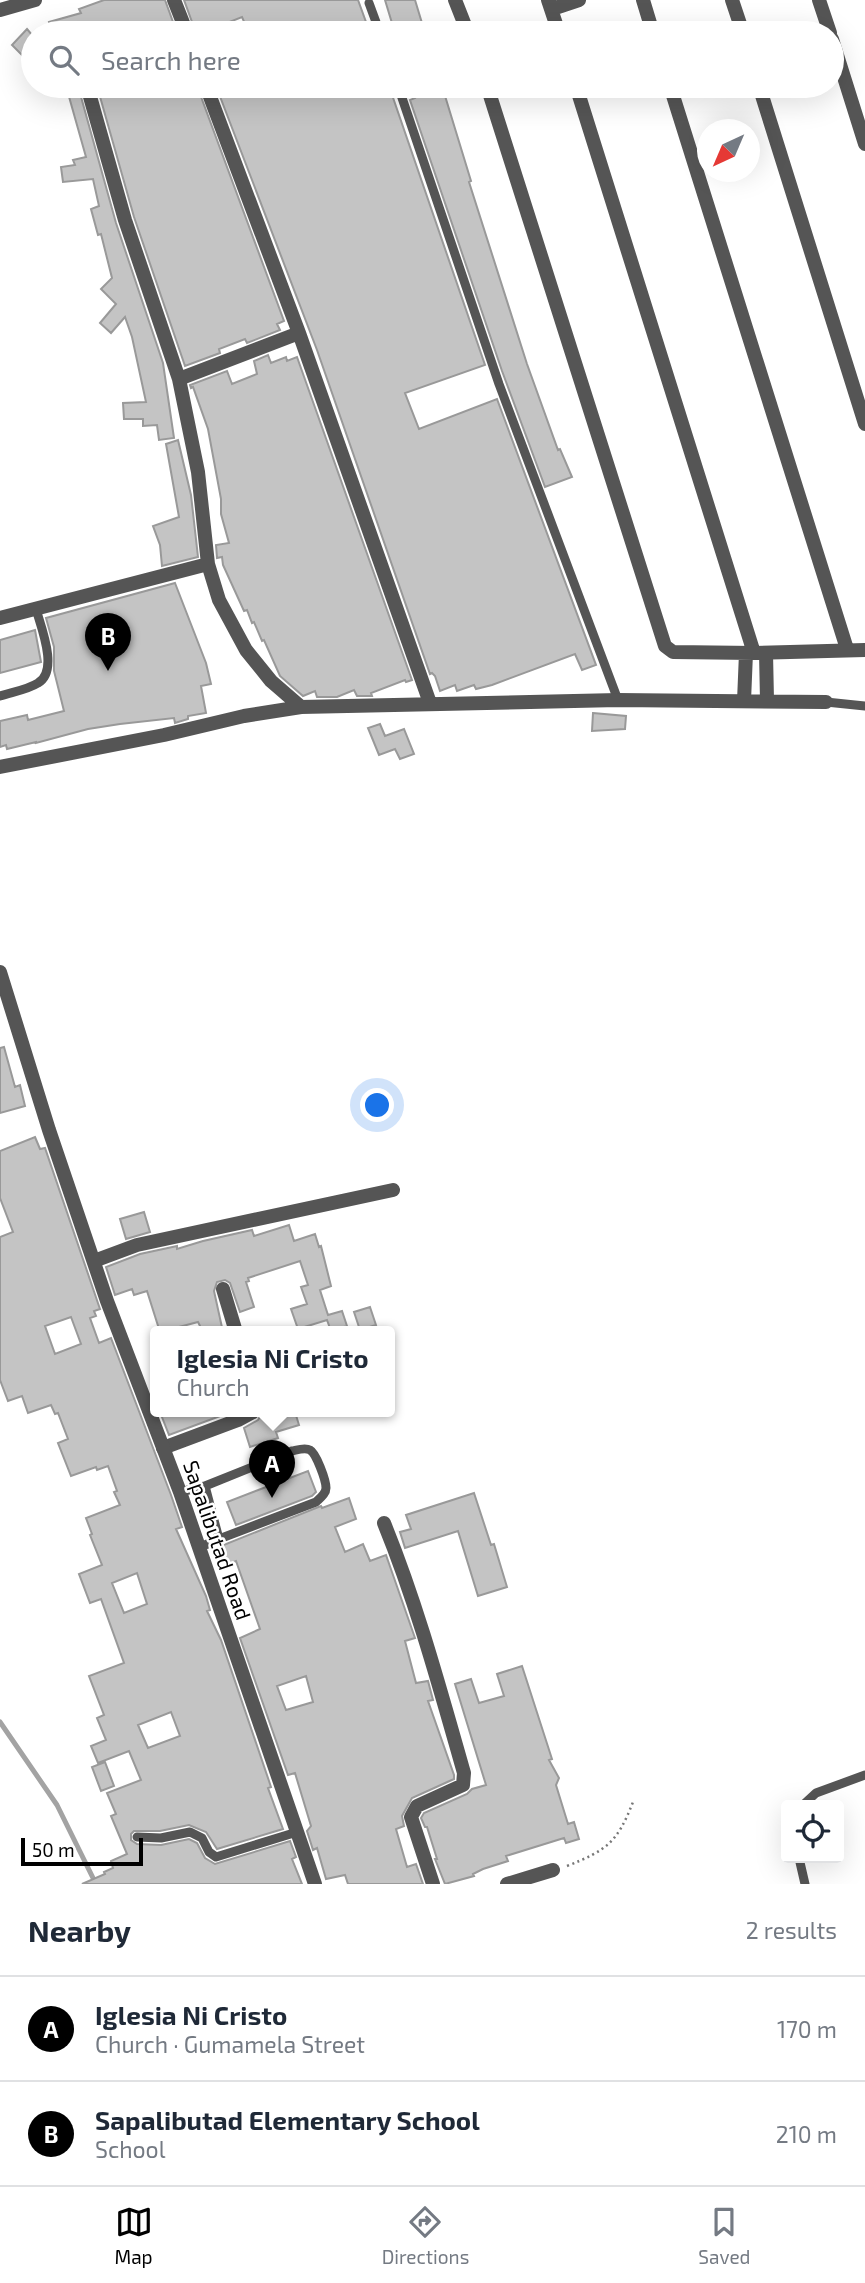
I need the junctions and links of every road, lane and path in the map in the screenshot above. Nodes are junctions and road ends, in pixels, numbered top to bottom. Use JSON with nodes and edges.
{"nodes":[{"id":1,"x":35,"y":0,"type":"edge"},
{"id":2,"x":174,"y":0,"type":"edge"},
{"id":3,"x":455,"y":0,"type":"edge"},
{"id":4,"x":579,"y":0,"type":"edge"},
{"id":5,"x":643,"y":0,"type":"edge"},
{"id":6,"x":732,"y":0,"type":"edge"},
{"id":7,"x":819,"y":0,"type":"edge"},
{"id":8,"x":369,"y":3,"type":"dead end"},
{"id":9,"x":550,"y":4,"type":"edge"},
{"id":10,"x":0,"y":9,"type":"edge"},
{"id":11,"x":182,"y":21,"type":"edge"},
{"id":12,"x":376,"y":21,"type":"edge"},
{"id":13,"x":463,"y":21,"type":"edge"},
{"id":14,"x":555,"y":21,"type":"edge"},
{"id":15,"x":649,"y":21,"type":"edge"},
{"id":16,"x":739,"y":21,"type":"edge"},
{"id":17,"x":826,"y":21,"type":"edge"},
{"id":18,"x":844,"y":77,"type":"edge"},
{"id":19,"x":90,"y":98,"type":"edge"},
{"id":20,"x":211,"y":98,"type":"edge"},
{"id":21,"x":402,"y":98,"type":"edge"},
{"id":22,"x":491,"y":98,"type":"edge"},
{"id":23,"x":580,"y":98,"type":"edge"},
{"id":24,"x":674,"y":98,"type":"edge"},
{"id":25,"x":763,"y":98,"type":"edge"},
{"id":26,"x":865,"y":144,"type":"edge"},
{"id":27,"x":299,"y":333,"type":"junction"},
{"id":28,"x":179,"y":379,"type":"junction"},
{"id":29,"x":865,"y":424,"type":"edge"},
{"id":30,"x":208,"y":564,"type":"junction"},
{"id":31,"x":36,"y":609,"type":"junction"},
{"id":32,"x":0,"y":618,"type":"edge"},
{"id":33,"x":847,"y":649,"type":"junction"},
{"id":34,"x":865,"y":650,"type":"edge"},
{"id":35,"x":755,"y":653,"type":"junction"},
{"id":36,"x":0,"y":696,"type":"edge"},
{"id":37,"x":618,"y":700,"type":"junction"},
{"id":38,"x":767,"y":700,"type":"junction"},
{"id":39,"x":744,"y":701,"type":"junction"},
{"id":40,"x":826,"y":702,"type":"joint"},
{"id":41,"x":430,"y":703,"type":"junction"},
{"id":42,"x":865,"y":706,"type":"edge"},
{"id":43,"x":301,"y":707,"type":"junction"},
{"id":44,"x":0,"y":767,"type":"edge"},
{"id":45,"x":0,"y":972,"type":"edge"},
{"id":46,"x":393,"y":1190,"type":"dead end"},
{"id":47,"x":94,"y":1261,"type":"junction"},
{"id":48,"x":223,"y":1289,"type":"dead end"},
{"id":49,"x":234,"y":1326,"type":"edge"},
{"id":50,"x":150,"y":1412,"type":"edge"},
{"id":51,"x":152,"y":1417,"type":"edge"},
{"id":52,"x":244,"y":1417,"type":"edge"},
{"id":53,"x":163,"y":1447,"type":"junction"},
{"id":54,"x":205,"y":1486,"type":"junction"},
{"id":55,"x":180,"y":1492,"type":"junction"},
{"id":56,"x":384,"y":1523,"type":"dead end"},
{"id":57,"x":219,"y":1539,"type":"junction"},
{"id":58,"x":198,"y":1548,"type":"junction"},
{"id":59,"x":865,"y":1775,"type":"edge"},
{"id":60,"x":808,"y":1800,"type":"edge"},
{"id":61,"x":633,"y":1802,"type":"dead end"},
{"id":62,"x":297,"y":1832,"type":"junction"},
{"id":63,"x":137,"y":1837,"type":"dead end"},
{"id":64,"x":800,"y":1863,"type":"edge"},
{"id":65,"x":554,"y":1870,"type":"joint"},
{"id":66,"x":315,"y":1884,"type":"edge"},
{"id":67,"x":433,"y":1884,"type":"edge"},
{"id":68,"x":507,"y":1884,"type":"edge"},
{"id":69,"x":805,"y":1884,"type":"edge"}],
"edges":[{"from":1,"to":10,"type":"street"},
{"from":2,"to":11,"type":"street"},
{"from":3,"to":13,"type":"street"},
{"from":4,"to":9,"type":"street"},
{"from":5,"to":15,"type":"street"},
{"from":6,"to":16,"type":"street"},
{"from":7,"to":17,"type":"street"},
{"from":8,"to":12,"type":"lane"},
{"from":9,"to":14,"type":"street"},
{"from":18,"to":26,"type":"street"},
{"from":19,"to":28,"type":"street"},
{"from":20,"to":27,"type":"street"},
{"from":21,"to":37,"type":"lane"},
{"from":22,"to":35,"type":"street"},
{"from":23,"to":35,"type":"street"},
{"from":24,"to":33,"type":"street"},
{"from":25,"to":29,"type":"street"},
{"from":27,"to":28,"type":"street"},
{"from":27,"to":41,"type":"street"},
{"from":28,"to":30,"type":"street"},
{"from":30,"to":31,"type":"street"},
{"from":30,"to":43,"type":"street"},
{"from":31,"to":32,"type":"street"},
{"from":31,"to":36,"type":"lane"},
{"from":33,"to":34,"type":"street"},
{"from":33,"to":35,"type":"street"},
{"from":35,"to":38,"type":"street"},
{"from":35,"to":39,"type":"street"},
{"from":37,"to":39,"type":"street"},
{"from":37,"to":41,"type":"street"},
{"from":38,"to":39,"type":"street"},
{"from":38,"to":40,"type":"street"},
{"from":40,"to":42,"type":"lane"},
{"from":41,"to":43,"type":"street"},
{"from":43,"to":44,"type":"street"},
{"from":45,"to":47,"type":"street","name":"Sapalibutad Road"},
{"from":46,"to":47,"type":"street"},
{"from":47,"to":50,"type":"street","name":"Sapalibutad Road"},
{"from":48,"to":49,"type":"street"},
{"from":51,"to":53,"type":"street","name":"Sapalibutad Road"},
{"from":52,"to":53,"type":"street"},
{"from":53,"to":55,"type":"street","name":"Sapalibutad Road"},
{"from":54,"to":55,"type":"lane"},
{"from":54,"to":57,"type":"lane"},
{"from":54,"to":57,"type":"lane"},
{"from":55,"to":58,"type":"street","name":"Sapalibutad Road"},
{"from":56,"to":67,"type":"street"},
{"from":57,"to":58,"type":"lane"},
{"from":58,"to":62,"type":"street","name":"Sapalibutad Road"},
{"from":59,"to":60,"type":"lane"},
{"from":61,"to":65,"type":"path"},
{"from":62,"to":63,"type":"lane"},
{"from":62,"to":66,"type":"street","name":"Sapalibutad Road"},
{"from":64,"to":69,"type":"lane"},
{"from":65,"to":68,"type":"street"}]}
